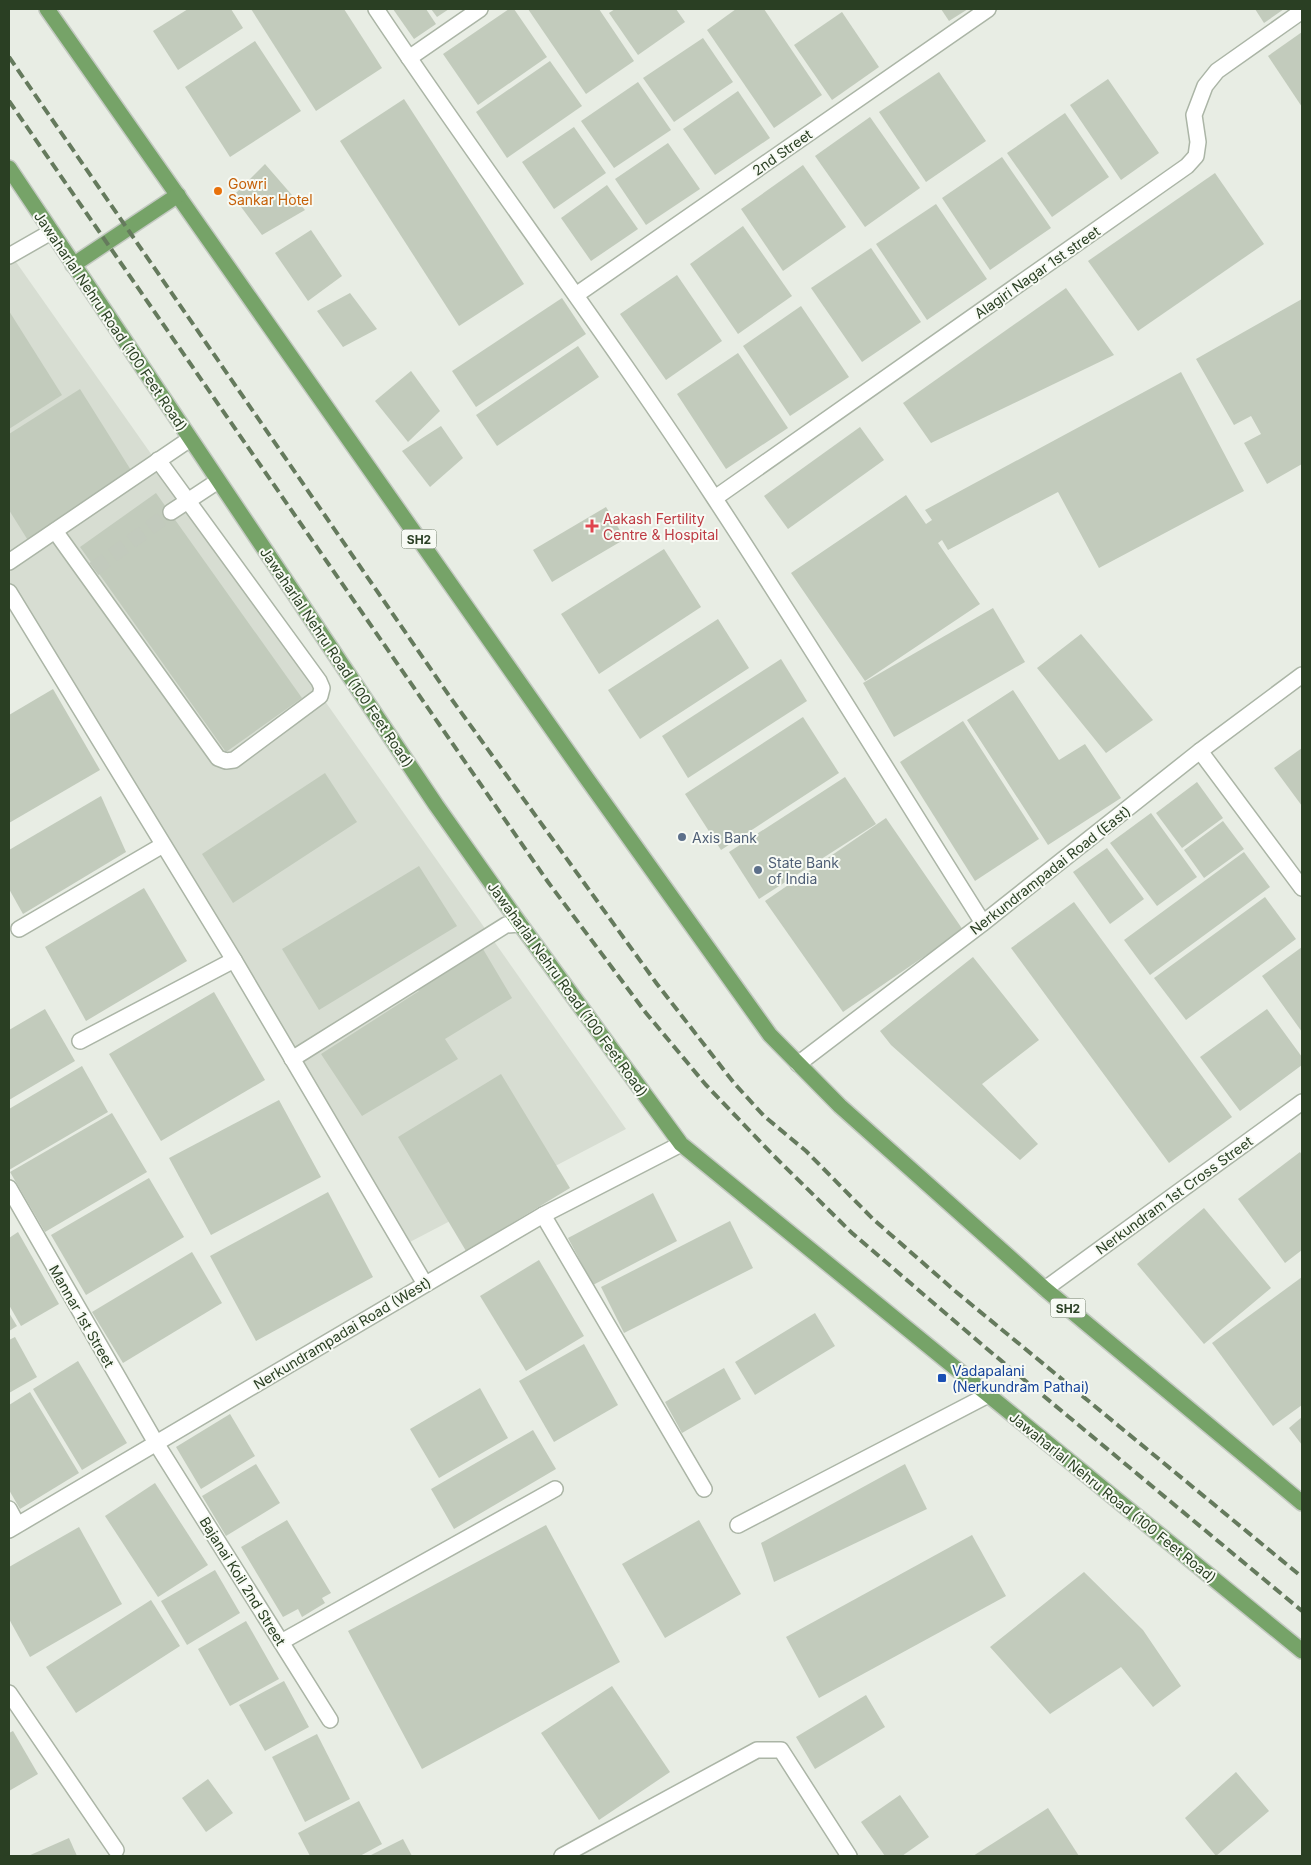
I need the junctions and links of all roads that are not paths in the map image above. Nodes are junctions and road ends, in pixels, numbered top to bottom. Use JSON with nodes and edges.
{"nodes":[{"id":1,"x":47,"y":9,"type":"edge"},
{"id":2,"x":376,"y":9,"type":"edge"},
{"id":3,"x":480,"y":9,"type":"edge"},
{"id":4,"x":988,"y":9,"type":"edge"},
{"id":5,"x":1302,"y":11,"type":"edge"},
{"id":6,"x":409,"y":58,"type":"junction"},
{"id":7,"x":11,"y":176,"type":"edge"},
{"id":8,"x":178,"y":195,"type":"junction"},
{"id":9,"x":51,"y":232,"type":"junction"},
{"id":10,"x":9,"y":256,"type":"edge"},
{"id":11,"x":73,"y":265,"type":"junction"},
{"id":12,"x":576,"y":295,"type":"junction"},
{"id":13,"x":190,"y":439,"type":"junction"},
{"id":14,"x":158,"y":460,"type":"junction"},
{"id":15,"x":218,"y":481,"type":"junction"},
{"id":16,"x":715,"y":498,"type":"junction"},
{"id":17,"x":187,"y":502,"type":"junction"},
{"id":18,"x":171,"y":512,"type":"tunnel mouth"},
{"id":19,"x":55,"y":531,"type":"junction"},
{"id":20,"x":9,"y":562,"type":"edge"},
{"id":21,"x":9,"y":592,"type":"edge"},
{"id":22,"x":1302,"y":675,"type":"edge"},
{"id":23,"x":1200,"y":751,"type":"junction"},
{"id":24,"x":163,"y":845,"type":"junction"},
{"id":25,"x":1302,"y":888,"type":"edge"},
{"id":26,"x":984,"y":923,"type":"junction"},
{"id":27,"x":520,"y":924,"type":"junction"},
{"id":28,"x":19,"y":929,"type":"dead end"},
{"id":29,"x":234,"y":960,"type":"junction"},
{"id":30,"x":80,"y":1041,"type":"dead end"},
{"id":31,"x":292,"y":1059,"type":"junction"},
{"id":32,"x":798,"y":1064,"type":"junction"},
{"id":33,"x":1302,"y":1102,"type":"edge"},
{"id":34,"x":681,"y":1144,"type":"junction"},
{"id":35,"x":9,"y":1188,"type":"edge"},
{"id":36,"x":543,"y":1215,"type":"junction"},
{"id":37,"x":425,"y":1284,"type":"junction"},
{"id":38,"x":1045,"y":1289,"type":"junction"},
{"id":39,"x":988,"y":1395,"type":"junction"},
{"id":40,"x":156,"y":1443,"type":"junction"},
{"id":41,"x":555,"y":1489,"type":"dead end"},
{"id":42,"x":704,"y":1489,"type":"dead end"},
{"id":43,"x":1302,"y":1503,"type":"edge"},
{"id":44,"x":9,"y":1509,"type":"edge"},
{"id":45,"x":738,"y":1525,"type":"dead end"},
{"id":46,"x":13,"y":1527,"type":"edge"},
{"id":47,"x":281,"y":1642,"type":"junction"},
{"id":48,"x":1302,"y":1651,"type":"edge"},
{"id":49,"x":9,"y":1693,"type":"edge"},
{"id":50,"x":330,"y":1720,"type":"dead end"},
{"id":51,"x":116,"y":1850,"type":"dead end"},
{"id":52,"x":562,"y":1856,"type":"edge"},
{"id":53,"x":849,"y":1856,"type":"edge"}],
"edges":[{"from":1,"to":8,"type":"main road","number":"SH2"},
{"from":2,"to":6,"type":"street"},
{"from":3,"to":6,"type":"street"},
{"from":4,"to":12,"type":"street","name":"2nd Street"},
{"from":5,"to":16,"type":"street","name":"Alagiri Nagar 1st street"},
{"from":6,"to":12,"type":"street"},
{"from":7,"to":9,"type":"main road","name":"Jawaharlal Nehru Road (100 Feet Road)"},
{"from":8,"to":11,"type":"main road"},
{"from":8,"to":32,"type":"main road","number":"SH2"},
{"from":9,"to":10,"type":"street"},
{"from":9,"to":11,"type":"main road","name":"Jawaharlal Nehru Road (100 Feet Road)"},
{"from":11,"to":13,"type":"main road","name":"Jawaharlal Nehru Road (100 Feet Road)"},
{"from":12,"to":16,"type":"street"},
{"from":13,"to":14,"type":"street"},
{"from":13,"to":15,"type":"main road","name":"Jawaharlal Nehru Road (100 Feet Road)"},
{"from":14,"to":17,"type":"street"},
{"from":14,"to":19,"type":"street"},
{"from":15,"to":17,"type":"street"},
{"from":15,"to":27,"type":"main road","name":"Jawaharlal Nehru Road (100 Feet Road)"},
{"from":16,"to":26,"type":"street"},
{"from":17,"to":18,"type":"street"},
{"from":17,"to":19,"type":"street"},
{"from":19,"to":20,"type":"street"},
{"from":21,"to":24,"type":"street"},
{"from":22,"to":23,"type":"street","name":"Nerkundrampadai Road (East)"},
{"from":23,"to":25,"type":"street"},
{"from":23,"to":26,"type":"street","name":"Nerkundrampadai Road (East)"},
{"from":24,"to":28,"type":"street"},
{"from":24,"to":29,"type":"street"},
{"from":26,"to":32,"type":"street","name":"Nerkundrampadai Road (East)"},
{"from":27,"to":31,"type":"street"},
{"from":27,"to":34,"type":"main road","name":"Jawaharlal Nehru Road (100 Feet Road)"},
{"from":29,"to":30,"type":"street"},
{"from":29,"to":31,"type":"street"},
{"from":31,"to":37,"type":"street"},
{"from":32,"to":38,"type":"main road","number":"SH2"},
{"from":33,"to":38,"type":"street","name":"Nerkundram 1st Cross Street"},
{"from":34,"to":36,"type":"street","name":"Nerkundrampadai Road (West)"},
{"from":34,"to":39,"type":"main road","name":"Jawaharlal Nehru Road (100 Feet Road)"},
{"from":35,"to":40,"type":"street","name":"Mannar 1st Street"},
{"from":36,"to":37,"type":"street","name":"Nerkundrampadai Road (West)"},
{"from":36,"to":42,"type":"street"},
{"from":37,"to":40,"type":"street","name":"Nerkundrampadai Road (West)"},
{"from":38,"to":43,"type":"main road","number":"SH2"},
{"from":39,"to":45,"type":"street"},
{"from":39,"to":48,"type":"main road","name":"Jawaharlal Nehru Road (100 Feet Road)"},
{"from":40,"to":46,"type":"street","name":"Nerkundrampadai Road (West)"},
{"from":40,"to":47,"type":"street","name":"Bajanai Koil 2nd Street"},
{"from":41,"to":47,"type":"street"},
{"from":44,"to":46,"type":"street"},
{"from":47,"to":50,"type":"street","name":"Bajanai Koil 2nd Street"},
{"from":49,"to":51,"type":"street"},
{"from":52,"to":53,"type":"street"}]}
